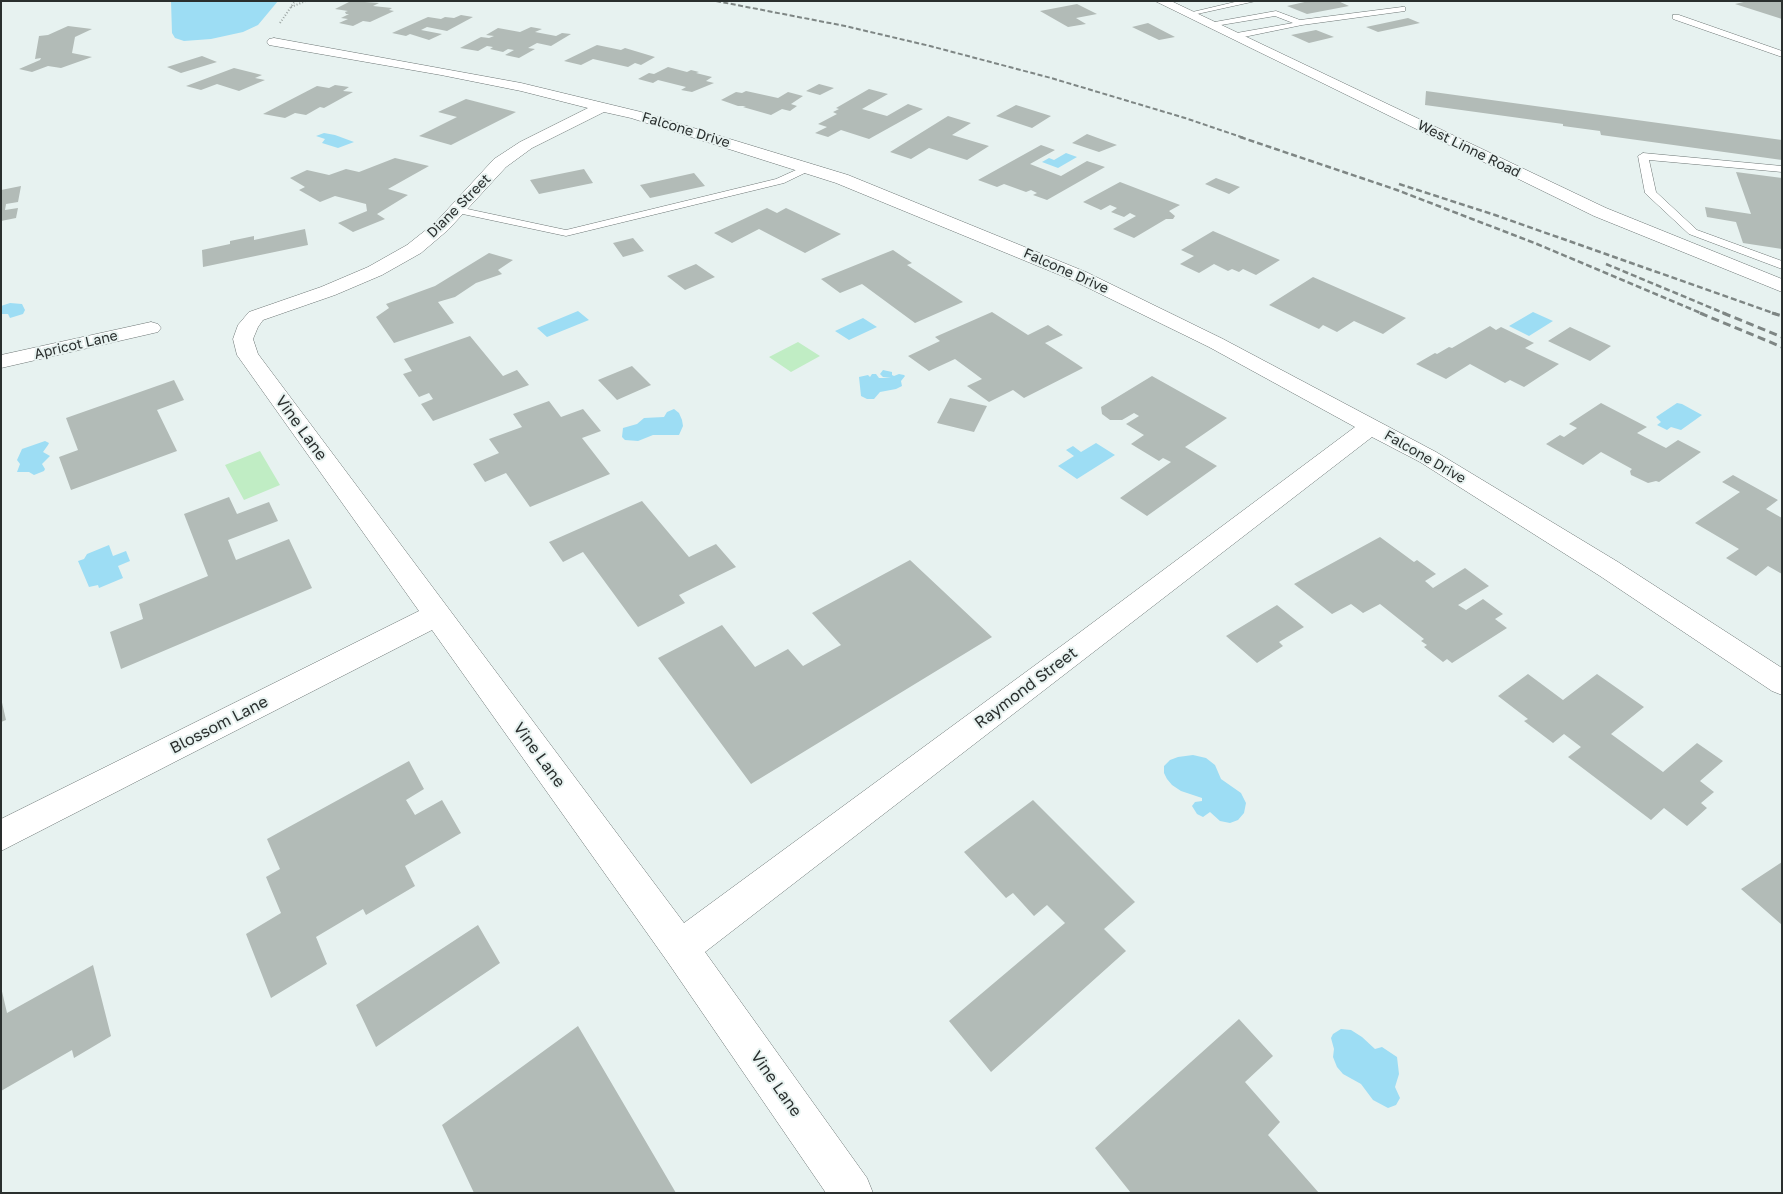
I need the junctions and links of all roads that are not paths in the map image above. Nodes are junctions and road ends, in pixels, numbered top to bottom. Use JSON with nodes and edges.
{"nodes":[{"id":1,"x":1252,"y":1,"type":"edge"},
{"id":2,"x":1166,"y":4,"type":"edge"},
{"id":3,"x":1187,"y":9,"type":"junction"},
{"id":4,"x":1402,"y":9,"type":"dead end"},
{"id":5,"x":1676,"y":17,"type":"dead end"},
{"id":6,"x":1300,"y":23,"type":"junction"},
{"id":7,"x":1209,"y":25,"type":"junction"},
{"id":8,"x":1234,"y":36,"type":"junction"},
{"id":9,"x":274,"y":42,"type":"dead end"},
{"id":10,"x":1782,"y":54,"type":"edge"},
{"id":11,"x":601,"y":107,"type":"junction"},
{"id":12,"x":807,"y":168,"type":"junction"},
{"id":13,"x":1782,"y":169,"type":"edge"},
{"id":14,"x":458,"y":210,"type":"junction"},
{"id":15,"x":1782,"y":265,"type":"edge"},
{"id":16,"x":1782,"y":286,"type":"edge"},
{"id":17,"x":256,"y":316,"type":"joint"},
{"id":18,"x":151,"y":328,"type":"dead end"},
{"id":19,"x":1,"y":362,"type":"edge"},
{"id":20,"x":1371,"y":426,"type":"junction"},
{"id":21,"x":436,"y":615,"type":"junction"},
{"id":22,"x":1782,"y":683,"type":"edge"},
{"id":23,"x":1,"y":836,"type":"edge"},
{"id":24,"x":680,"y":948,"type":"junction"},
{"id":25,"x":852,"y":1193,"type":"edge"}],
"edges":[{"from":1,"to":3,"type":"lane"},
{"from":2,"to":3,"type":"street","name":"West Linne Road"},
{"from":3,"to":7,"type":"street","name":"West Linne Road"},
{"from":4,"to":6,"type":"lane"},
{"from":5,"to":10,"type":"lane"},
{"from":6,"to":7,"type":"lane"},
{"from":6,"to":8,"type":"lane"},
{"from":7,"to":8,"type":"street","name":"West Linne Road"},
{"from":8,"to":16,"type":"street","name":"West Linne Road"},
{"from":9,"to":11,"type":"street","name":"Falcone Drive"},
{"from":11,"to":12,"type":"street","name":"Falcone Drive"},
{"from":11,"to":14,"type":"street","name":"Diane Street"},
{"from":12,"to":14,"type":"lane"},
{"from":12,"to":20,"type":"street","name":"Falcone Drive"},
{"from":13,"to":15,"type":"lane"},
{"from":14,"to":17,"type":"street","name":"Diane Street"},
{"from":17,"to":21,"type":"street","name":"Vine Lane"},
{"from":18,"to":19,"type":"street","name":"Apricot Lane"},
{"from":20,"to":22,"type":"street","name":"Falcone Drive"},
{"from":20,"to":24,"type":"street","name":"Raymond Street"},
{"from":21,"to":23,"type":"street","name":"Blossom Lane"},
{"from":21,"to":24,"type":"street","name":"Vine Lane"},
{"from":24,"to":25,"type":"street","name":"Vine Lane"}]}
